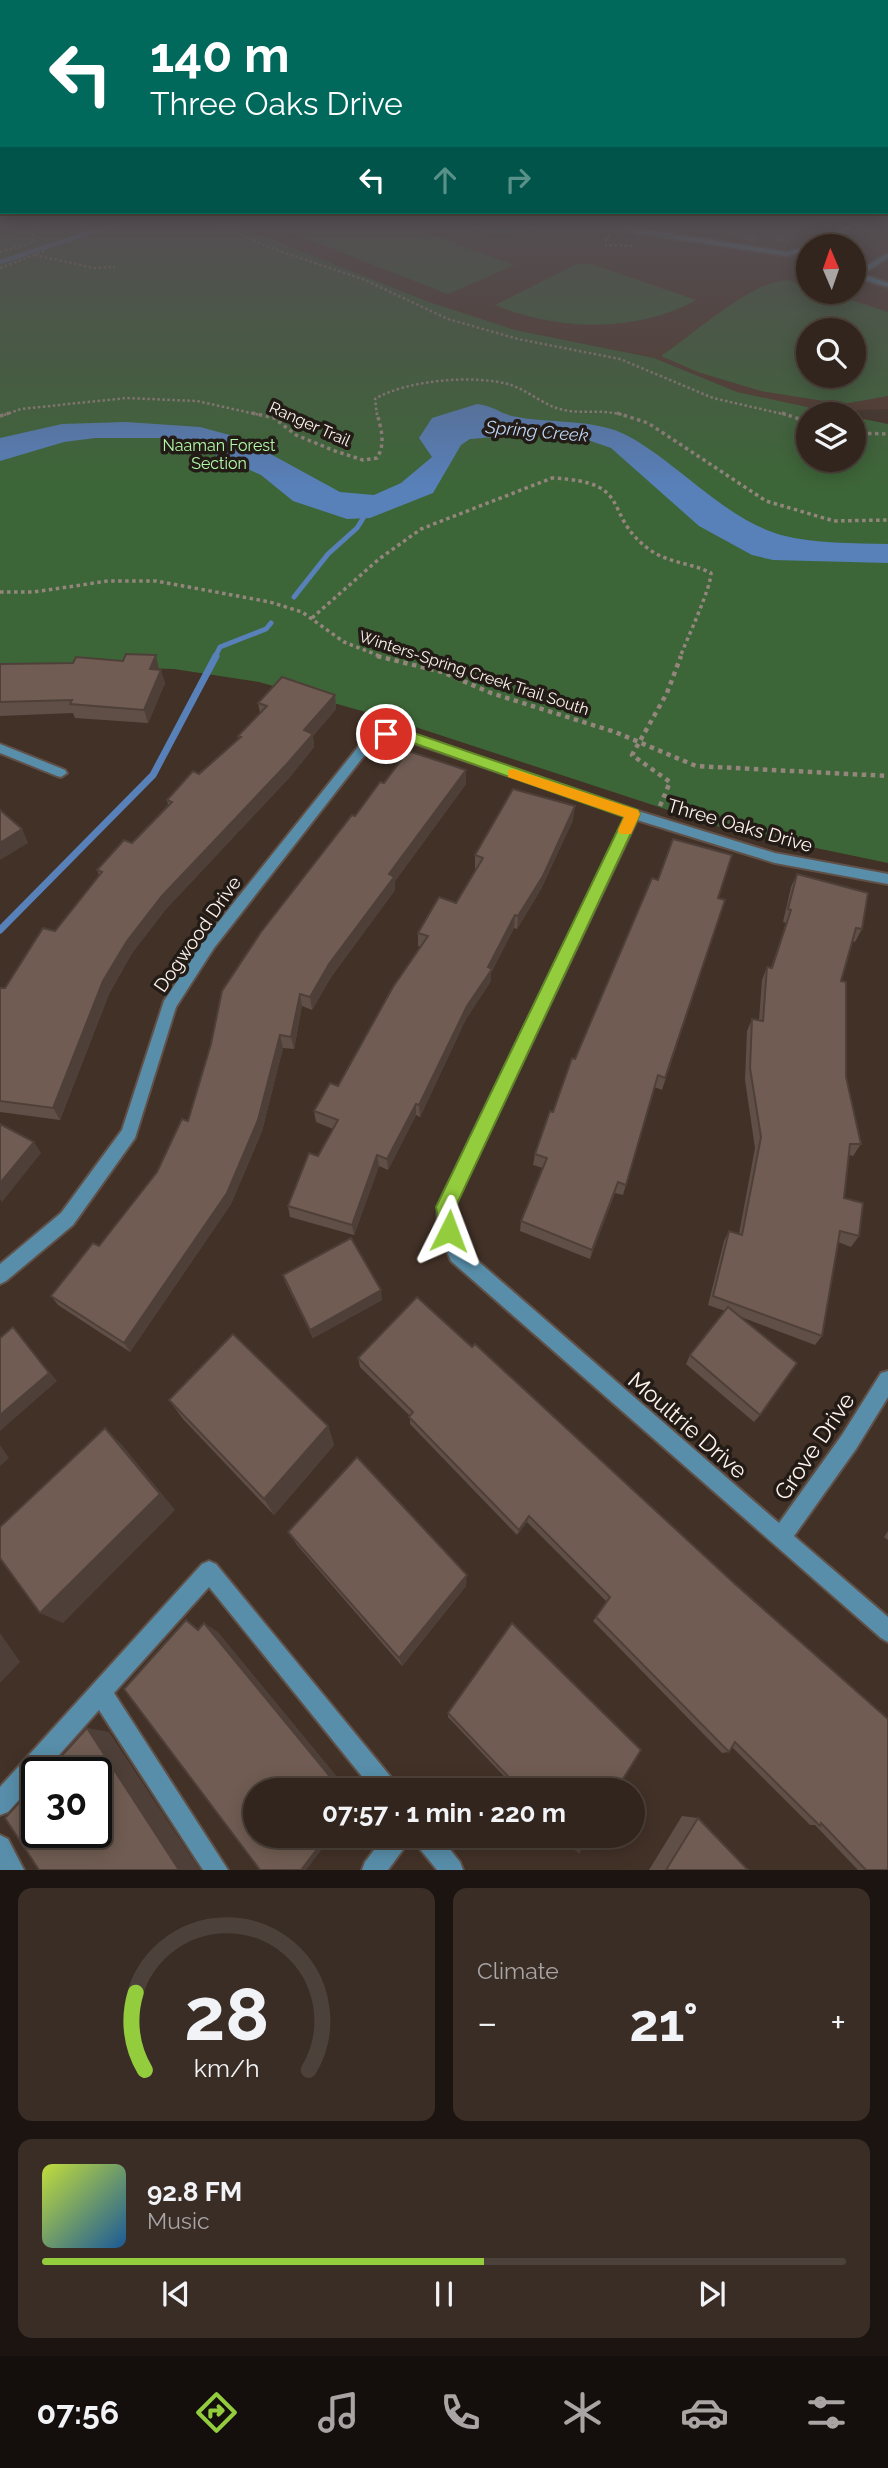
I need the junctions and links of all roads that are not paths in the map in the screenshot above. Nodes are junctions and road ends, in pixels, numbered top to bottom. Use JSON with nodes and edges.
{"nodes":[{"id":1,"x":386,"y":734,"type":"joint"},
{"id":2,"x":0,"y":748,"type":"edge"},
{"id":3,"x":61,"y":773,"type":"dead end"},
{"id":4,"x":633,"y":814,"type":"junction"},
{"id":5,"x":888,"y":879,"type":"edge"},
{"id":6,"x":0,"y":1275,"type":"edge"},
{"id":7,"x":888,"y":1380,"type":"edge"},
{"id":8,"x":780,"y":1539,"type":"junction"},
{"id":9,"x":888,"y":1631,"type":"edge"},
{"id":10,"x":101,"y":1693,"type":"junction"},
{"id":11,"x":377,"y":1778,"type":"edge"},
{"id":12,"x":0,"y":1804,"type":"edge"},
{"id":13,"x":0,"y":1847,"type":"edge"},
{"id":14,"x":390,"y":1848,"type":"edge"},
{"id":15,"x":434,"y":1848,"type":"edge"},
{"id":16,"x":13,"y":1870,"type":"edge"},
{"id":17,"x":217,"y":1870,"type":"edge"},
{"id":18,"x":373,"y":1870,"type":"edge"},
{"id":19,"x":452,"y":1870,"type":"edge"}],
"edges":[{"from":1,"to":4,"type":"street","name":"Three Oaks Drive"},
{"from":1,"to":6,"type":"street","name":"Dogwood Drive"},
{"from":2,"to":3,"type":"street"},
{"from":4,"to":5,"type":"street","name":"Three Oaks Drive"},
{"from":4,"to":8,"type":"street","name":"Moultrie Drive"},
{"from":7,"to":8,"type":"street","name":"Grove Drive"},
{"from":8,"to":9,"type":"street","name":"Moultrie Drive"},
{"from":10,"to":11,"type":"street"},
{"from":10,"to":12,"type":"street"},
{"from":10,"to":17,"type":"street"},
{"from":13,"to":16,"type":"street"},
{"from":14,"to":18,"type":"street"},
{"from":15,"to":19,"type":"street"}]}
